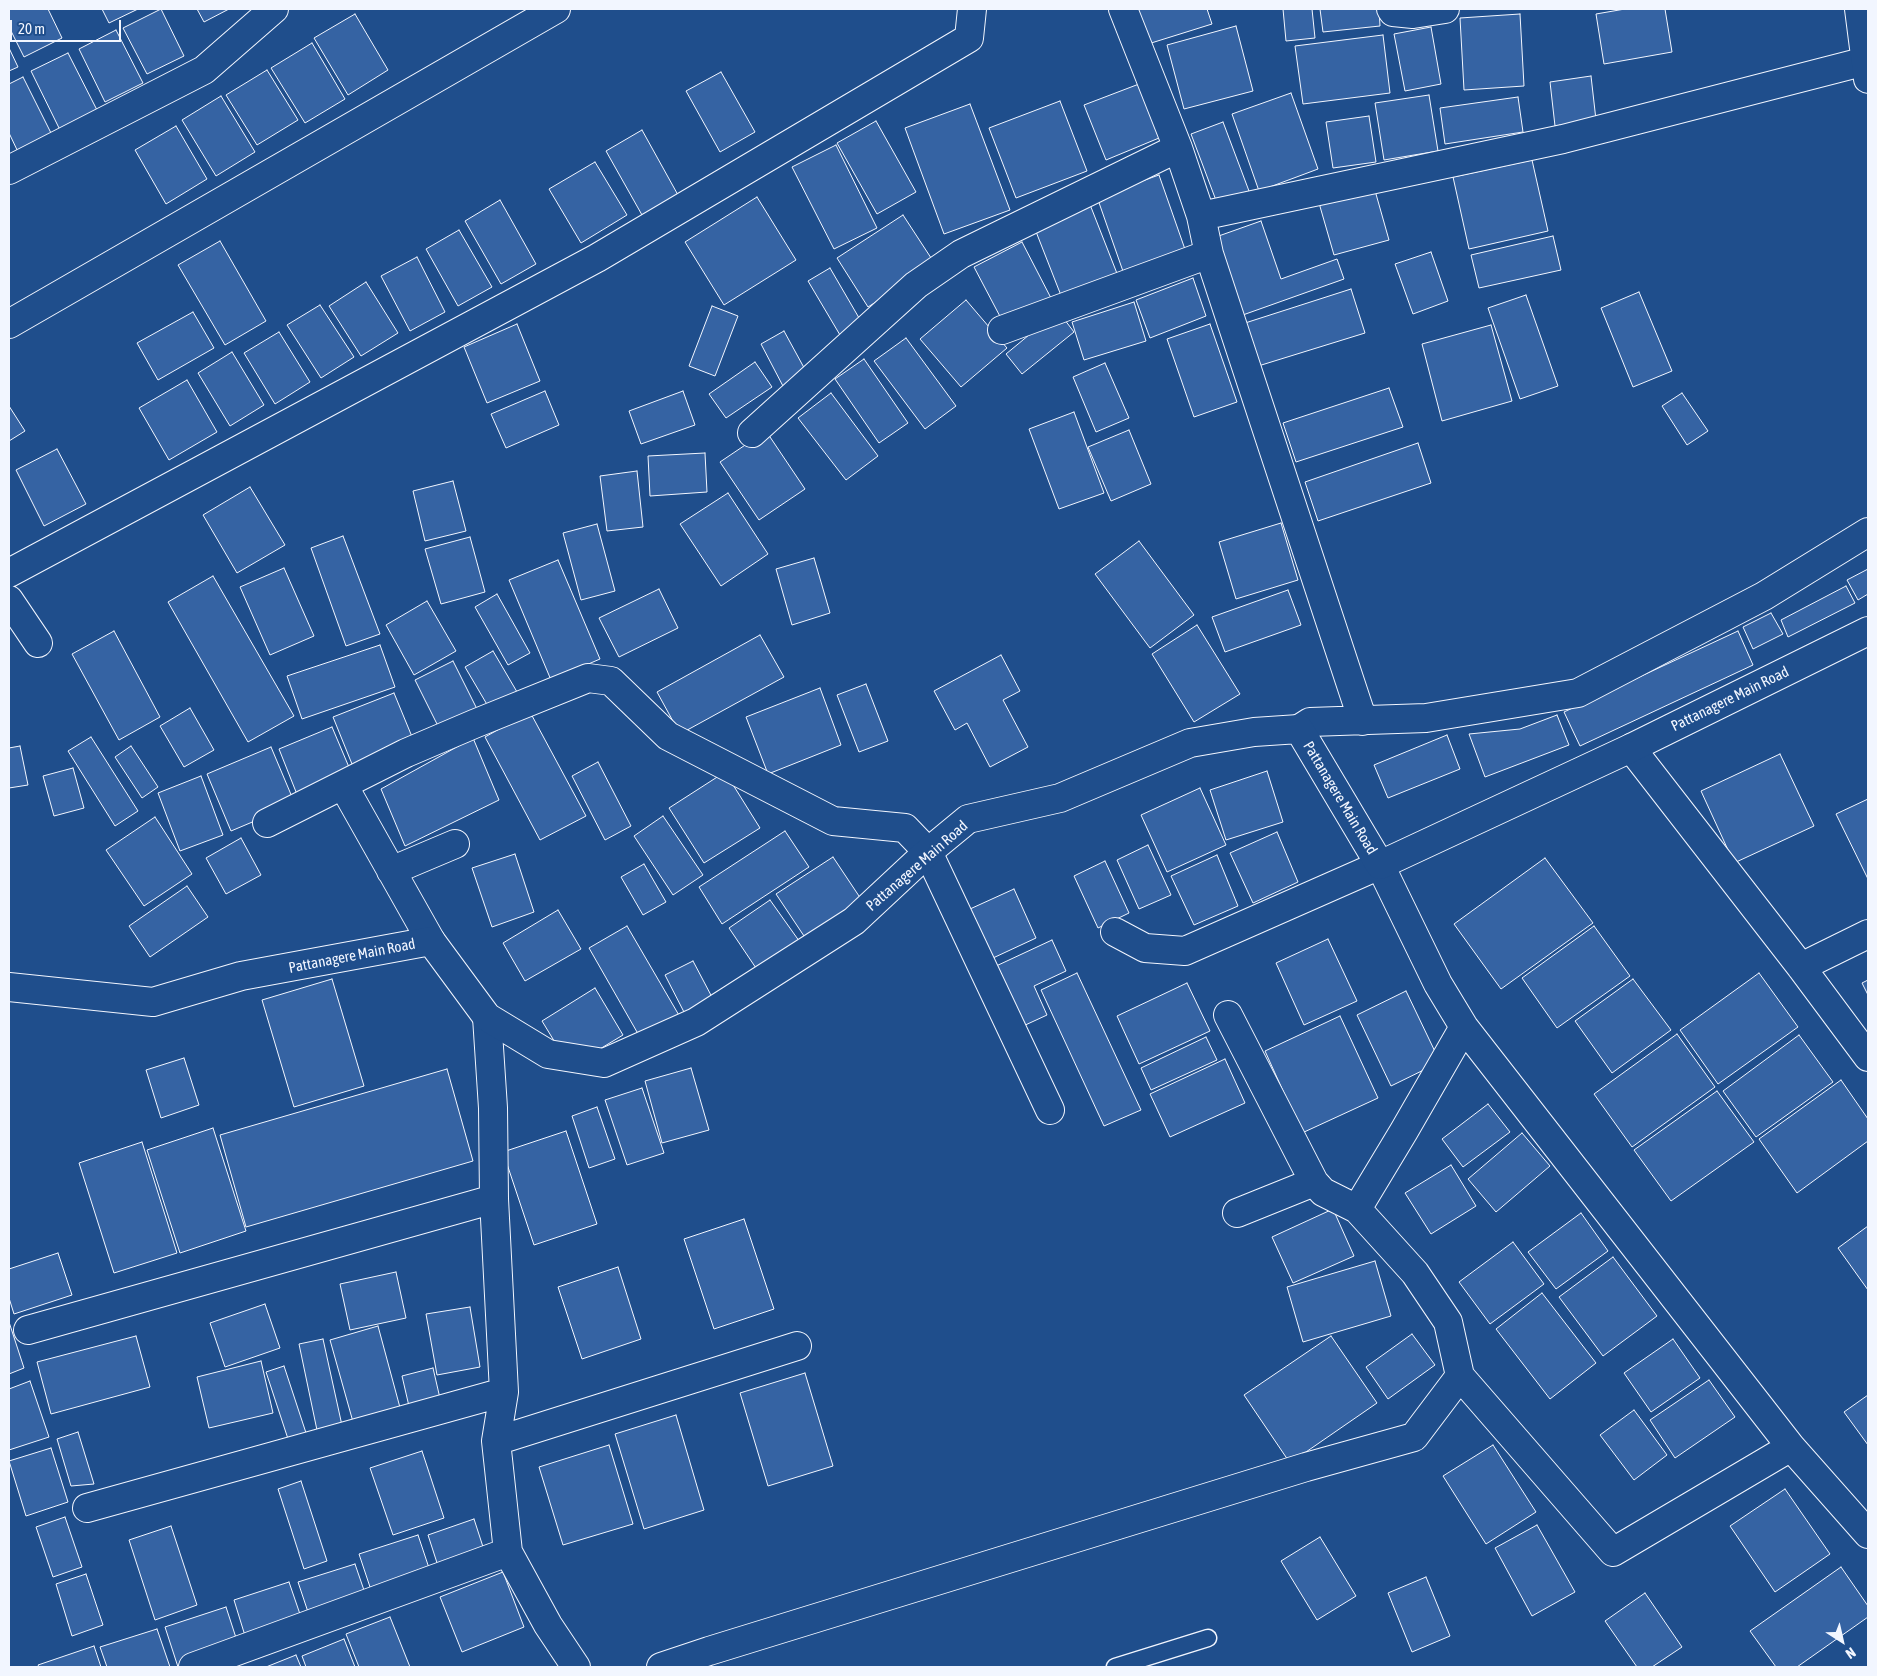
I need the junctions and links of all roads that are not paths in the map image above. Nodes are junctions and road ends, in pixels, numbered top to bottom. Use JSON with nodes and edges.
{"nodes":[{"id":1,"x":274,"y":9,"type":"edge"},
{"id":2,"x":556,"y":9,"type":"edge"},
{"id":3,"x":972,"y":9,"type":"edge"},
{"id":4,"x":1123,"y":9,"type":"edge"},
{"id":5,"x":1391,"y":9,"type":"edge"},
{"id":6,"x":1445,"y":9,"type":"edge"},
{"id":7,"x":1859,"y":9,"type":"edge"},
{"id":8,"x":1867,"y":70,"type":"edge"},
{"id":9,"x":1178,"y":148,"type":"junction"},
{"id":10,"x":9,"y":170,"type":"edge"},
{"id":11,"x":1201,"y":216,"type":"junction"},
{"id":12,"x":1208,"y":254,"type":"junction"},
{"id":13,"x":9,"y":324,"type":"edge"},
{"id":14,"x":1002,"y":330,"type":"dead end"},
{"id":15,"x":752,"y":433,"type":"dead end"},
{"id":16,"x":1868,"y":532,"type":"edge"},
{"id":17,"x":9,"y":573,"type":"edge"},
{"id":18,"x":9,"y":600,"type":"edge"},
{"id":19,"x":1868,"y":631,"type":"edge"},
{"id":20,"x":38,"y":643,"type":"dead end"},
{"id":21,"x":1363,"y":721,"type":"junction"},
{"id":22,"x":1299,"y":729,"type":"junction"},
{"id":23,"x":1631,"y":748,"type":"junction"},
{"id":24,"x":343,"y":785,"type":"junction"},
{"id":25,"x":267,"y":823,"type":"dead end"},
{"id":26,"x":455,"y":844,"type":"dead end"},
{"id":27,"x":928,"y":852,"type":"junction"},
{"id":28,"x":1380,"y":865,"type":"junction"},
{"id":29,"x":391,"y":871,"type":"junction"},
{"id":30,"x":1115,"y":932,"type":"dead end"},
{"id":31,"x":1868,"y":934,"type":"edge"},
{"id":32,"x":431,"y":941,"type":"junction"},
{"id":33,"x":1801,"y":967,"type":"junction"},
{"id":34,"x":9,"y":987,"type":"edge"},
{"id":35,"x":1228,"y":1015,"type":"dead end"},
{"id":36,"x":487,"y":1017,"type":"junction"},
{"id":37,"x":1464,"y":1027,"type":"junction"},
{"id":38,"x":1868,"y":1057,"type":"edge"},
{"id":39,"x":1050,"y":1110,"type":"dead end"},
{"id":40,"x":1314,"y":1182,"type":"junction"},
{"id":41,"x":494,"y":1198,"type":"junction"},
{"id":42,"x":1356,"y":1209,"type":"junction"},
{"id":43,"x":1237,"y":1213,"type":"dead end"},
{"id":44,"x":28,"y":1330,"type":"dead end"},
{"id":45,"x":797,"y":1346,"type":"dead end"},
{"id":46,"x":1460,"y":1376,"type":"junction"},
{"id":47,"x":504,"y":1392,"type":"junction"},
{"id":48,"x":496,"y":1442,"type":"junction"},
{"id":49,"x":1791,"y":1447,"type":"junction"},
{"id":50,"x":87,"y":1508,"type":"dead end"},
{"id":51,"x":1868,"y":1534,"type":"edge"},
{"id":52,"x":508,"y":1552,"type":"junction"},
{"id":53,"x":1208,"y":1638,"type":"dead end"},
{"id":54,"x":192,"y":1667,"type":"edge"},
{"id":55,"x":576,"y":1667,"type":"edge"},
{"id":56,"x":661,"y":1667,"type":"edge"},
{"id":57,"x":1115,"y":1667,"type":"edge"}],
"edges":[{"from":1,"to":10,"type":"street"},
{"from":2,"to":13,"type":"street"},
{"from":3,"to":17,"type":"street"},
{"from":4,"to":9,"type":"street"},
{"from":5,"to":6,"type":"street"},
{"from":7,"to":8,"type":"street"},
{"from":8,"to":11,"type":"street"},
{"from":9,"to":11,"type":"street"},
{"from":9,"to":15,"type":"street"},
{"from":11,"to":12,"type":"street"},
{"from":12,"to":14,"type":"street"},
{"from":12,"to":21,"type":"street"},
{"from":16,"to":21,"type":"street"},
{"from":18,"to":20,"type":"street"},
{"from":19,"to":23,"type":"street","name":"Pattanagere Main Road"},
{"from":21,"to":22,"type":"street"},
{"from":22,"to":27,"type":"street","name":"Pattanagere Main Road"},
{"from":22,"to":28,"type":"street","name":"Pattanagere Main Road"},
{"from":23,"to":28,"type":"street","name":"Pattanagere Main Road"},
{"from":23,"to":33,"type":"street"},
{"from":24,"to":25,"type":"street"},
{"from":24,"to":27,"type":"street"},
{"from":24,"to":29,"type":"street"},
{"from":26,"to":29,"type":"street"},
{"from":27,"to":36,"type":"street","name":"Pattanagere Main Road"},
{"from":27,"to":39,"type":"street"},
{"from":28,"to":30,"type":"street"},
{"from":28,"to":37,"type":"street"},
{"from":29,"to":32,"type":"street"},
{"from":31,"to":33,"type":"street"},
{"from":32,"to":34,"type":"street","name":"Pattanagere Main Road"},
{"from":32,"to":36,"type":"street","name":"Pattanagere Main Road"},
{"from":33,"to":38,"type":"street"},
{"from":35,"to":40,"type":"street"},
{"from":36,"to":41,"type":"street"},
{"from":37,"to":42,"type":"street"},
{"from":37,"to":49,"type":"street"},
{"from":40,"to":42,"type":"street"},
{"from":40,"to":43,"type":"street"},
{"from":41,"to":44,"type":"street"},
{"from":41,"to":47,"type":"street"},
{"from":42,"to":46,"type":"street"},
{"from":45,"to":48,"type":"street"},
{"from":46,"to":49,"type":"street"},
{"from":46,"to":56,"type":"street"},
{"from":47,"to":48,"type":"street"},
{"from":47,"to":50,"type":"street"},
{"from":48,"to":52,"type":"street"},
{"from":49,"to":51,"type":"street"},
{"from":52,"to":54,"type":"street"},
{"from":52,"to":55,"type":"street"},
{"from":53,"to":57,"type":"lane"}]}
